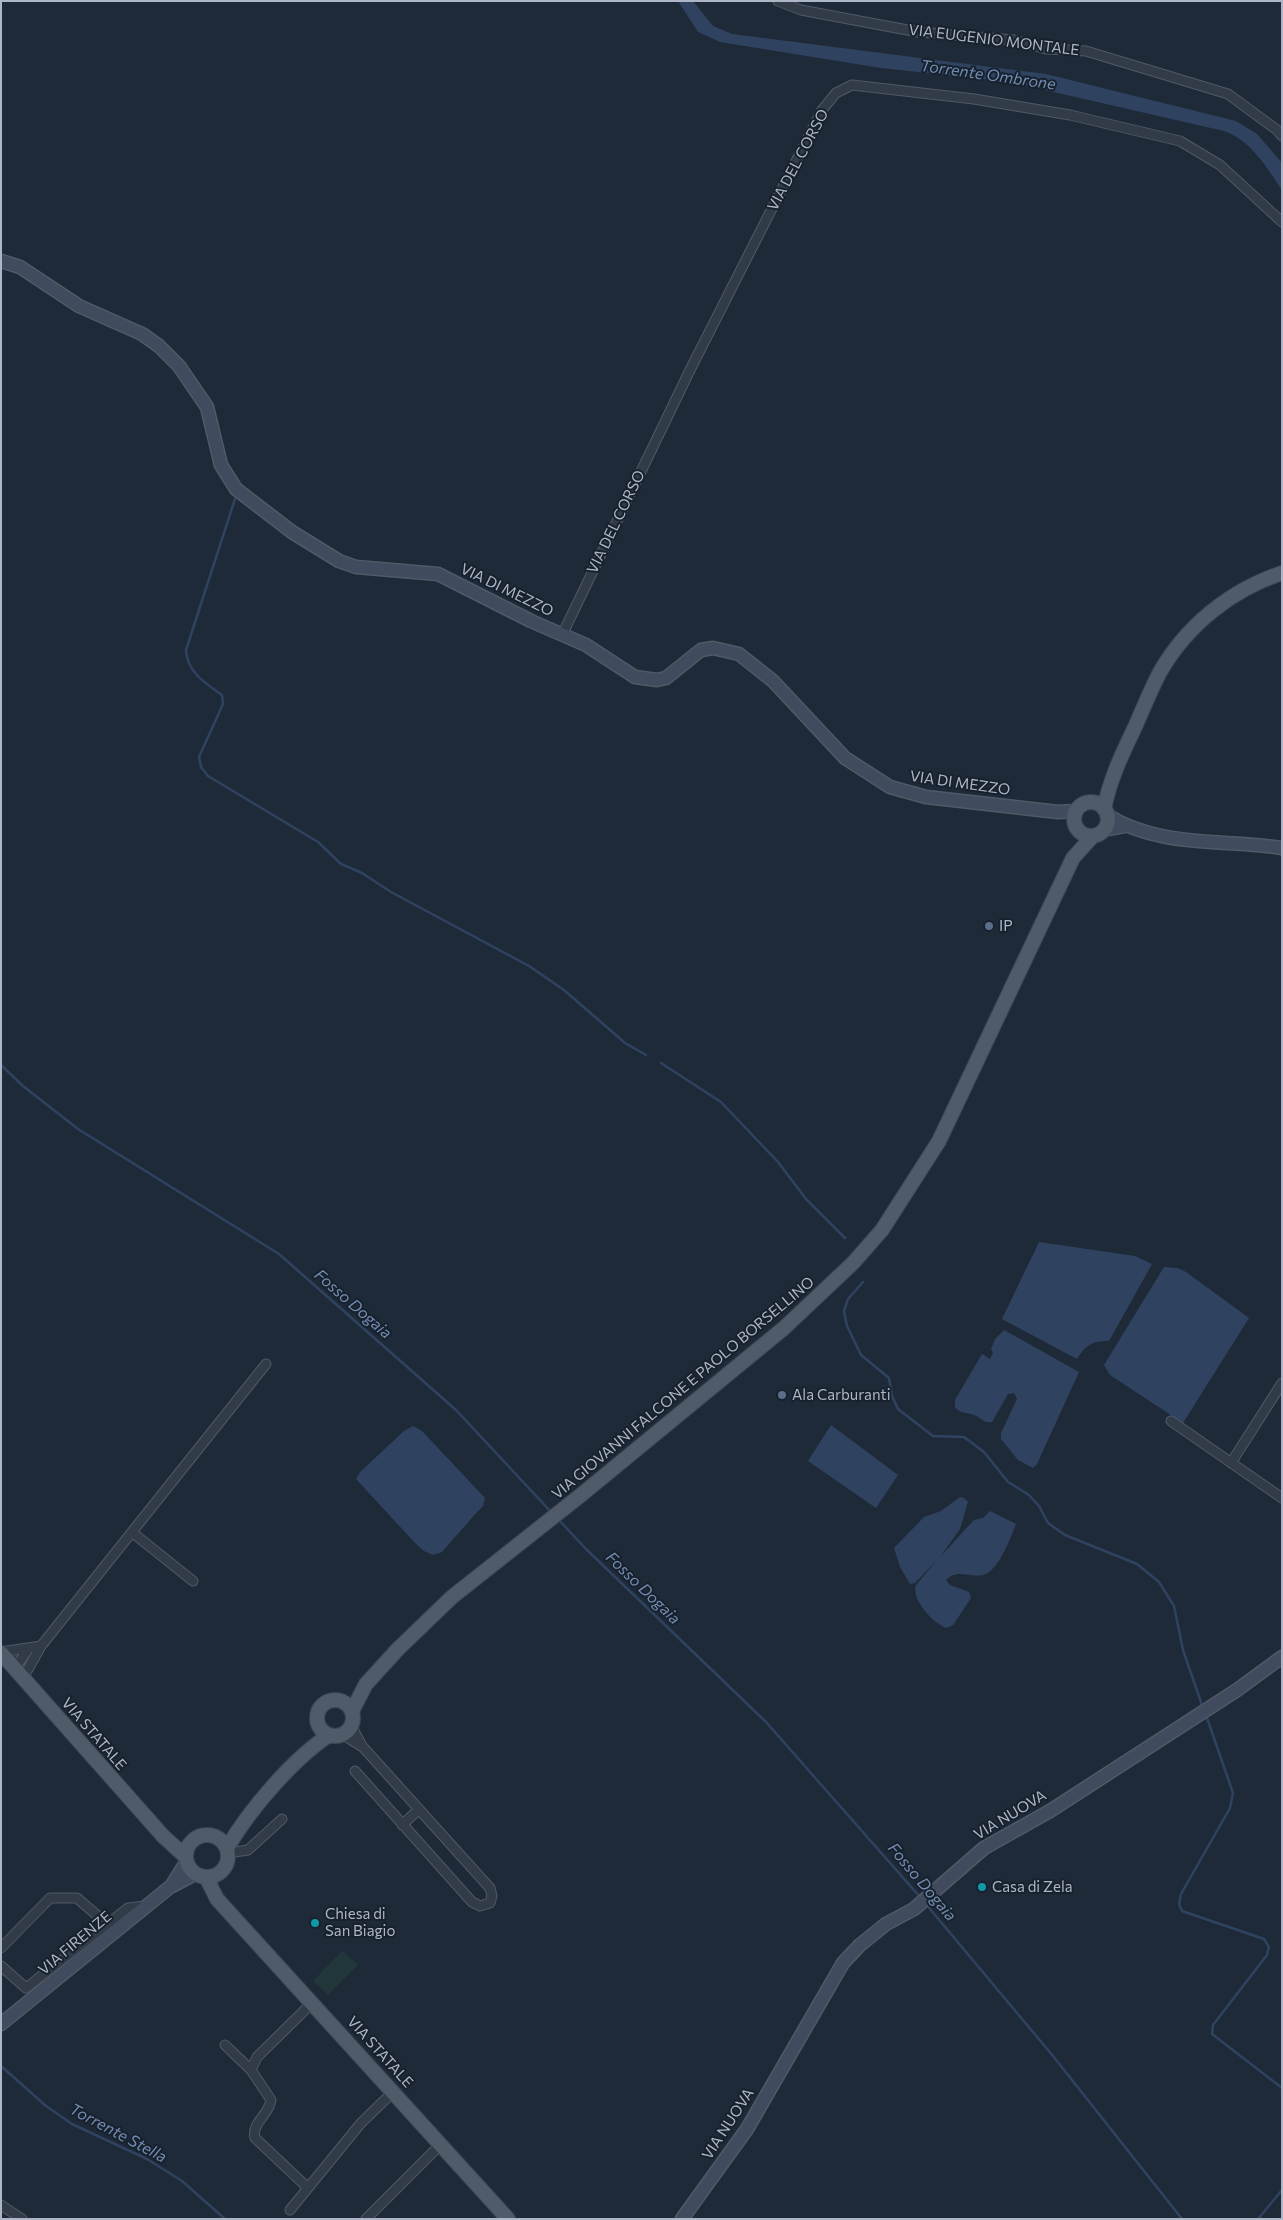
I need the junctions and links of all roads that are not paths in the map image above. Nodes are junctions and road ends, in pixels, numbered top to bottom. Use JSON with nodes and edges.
{"nodes":[{"id":1,"x":778,"y":1,"type":"edge"},
{"id":2,"x":1282,"y":136,"type":"edge"},
{"id":3,"x":1282,"y":222,"type":"edge"},
{"id":4,"x":1,"y":261,"type":"edge"},
{"id":5,"x":1282,"y":573,"type":"edge"},
{"id":6,"x":562,"y":635,"type":"junction"},
{"id":7,"x":1109,"y":781,"type":"junction"},
{"id":8,"x":1090,"y":803,"type":"junction"},
{"id":9,"x":1106,"y":812,"type":"junction"},
{"id":10,"x":1076,"y":821,"type":"junction"},
{"id":11,"x":1125,"y":826,"type":"junction"},
{"id":12,"x":1104,"y":830,"type":"junction"},
{"id":13,"x":1092,"y":836,"type":"junction"},
{"id":14,"x":1282,"y":848,"type":"edge"},
{"id":15,"x":1073,"y":858,"type":"junction"},
{"id":16,"x":266,"y":1364,"type":"dead end"},
{"id":17,"x":1282,"y":1383,"type":"edge"},
{"id":18,"x":1171,"y":1421,"type":"dead end"},
{"id":19,"x":1231,"y":1463,"type":"junction"},
{"id":20,"x":1282,"y":1498,"type":"edge"},
{"id":21,"x":133,"y":1533,"type":"junction"},
{"id":22,"x":193,"y":1581,"type":"dead end"},
{"id":23,"x":42,"y":1646,"type":"junction"},
{"id":24,"x":29,"y":1648,"type":"junction"},
{"id":25,"x":1,"y":1652,"type":"edge"},
{"id":26,"x":1282,"y":1657,"type":"edge"},
{"id":27,"x":19,"y":1673,"type":"junction"},
{"id":28,"x":366,"y":1684,"type":"junction"},
{"id":29,"x":338,"y":1700,"type":"junction"},
{"id":30,"x":352,"y":1711,"type":"junction"},
{"id":31,"x":318,"y":1723,"type":"junction"},
{"id":32,"x":341,"y":1732,"type":"junction"},
{"id":33,"x":305,"y":1752,"type":"junction"},
{"id":34,"x":355,"y":1771,"type":"dead end"},
{"id":35,"x":418,"y":1810,"type":"junction"},
{"id":36,"x":282,"y":1819,"type":"dead end"},
{"id":37,"x":241,"y":1824,"type":"junction"},
{"id":38,"x":402,"y":1825,"type":"junction"},
{"id":39,"x":163,"y":1836,"type":"junction"},
{"id":40,"x":216,"y":1836,"type":"junction"},
{"id":41,"x":194,"y":1839,"type":"junction"},
{"id":42,"x":228,"y":1850,"type":"junction"},
{"id":43,"x":186,"y":1859,"type":"junction"},
{"id":44,"x":206,"y":1875,"type":"junction"},
{"id":45,"x":170,"y":1886,"type":"junction"},
{"id":46,"x":146,"y":1906,"type":"junction"},
{"id":47,"x":107,"y":1924,"type":"junction"},
{"id":48,"x":1,"y":1948,"type":"edge"},
{"id":49,"x":1,"y":1966,"type":"edge"},
{"id":50,"x":313,"y":2002,"type":"junction"},
{"id":51,"x":1,"y":2024,"type":"edge"},
{"id":52,"x":225,"y":2045,"type":"dead end"},
{"id":53,"x":251,"y":2070,"type":"junction"},
{"id":54,"x":394,"y":2091,"type":"junction"},
{"id":55,"x":442,"y":2144,"type":"junction"},
{"id":56,"x":308,"y":2188,"type":"junction"},
{"id":57,"x":1,"y":2205,"type":"edge"},
{"id":58,"x":290,"y":2210,"type":"dead end"},
{"id":59,"x":22,"y":2219,"type":"edge"},
{"id":60,"x":366,"y":2219,"type":"edge"},
{"id":61,"x":508,"y":2219,"type":"edge"},
{"id":62,"x":682,"y":2219,"type":"edge"}],
"edges":[{"from":1,"to":2,"type":"street","name":"VIA EUGENIO MONTALE"},
{"from":3,"to":6,"type":"street","name":"VIA DEL CORSO"},
{"from":4,"to":6,"type":"street","name":"VIA DI MEZZO"},
{"from":5,"to":7,"type":"main road"},
{"from":6,"to":10,"type":"street","name":"VIA DI MEZZO"},
{"from":7,"to":8,"type":"main road"},
{"from":7,"to":9,"type":"main road"},
{"from":8,"to":9,"type":"main road"},
{"from":8,"to":10,"type":"main road"},
{"from":9,"to":11,"type":"street"},
{"from":9,"to":12,"type":"main road"},
{"from":10,"to":13,"type":"main road"},
{"from":10,"to":15,"type":"main road","name":"VIA GIOVANNI FALCONE E PAOLO BORSELLINO"},
{"from":11,"to":12,"type":"street"},
{"from":11,"to":14,"type":"street"},
{"from":12,"to":13,"type":"main road"},
{"from":13,"to":15,"type":"main road","name":"VIA GIOVANNI FALCONE E PAOLO BORSELLINO"},
{"from":15,"to":28,"type":"main road","name":"VIA GIOVANNI FALCONE E PAOLO BORSELLINO"},
{"from":16,"to":21,"type":"street"},
{"from":17,"to":19,"type":"street"},
{"from":18,"to":19,"type":"street"},
{"from":19,"to":20,"type":"street"},
{"from":21,"to":22,"type":"street"},
{"from":21,"to":23,"type":"street"},
{"from":23,"to":24,"type":"street"},
{"from":23,"to":27,"type":"street"},
{"from":24,"to":25,"type":"street"},
{"from":24,"to":27,"type":"street"},
{"from":25,"to":27,"type":"main road","name":"VIA STATALE"},
{"from":26,"to":62,"type":"street","name":"VIA NUOVA"},
{"from":27,"to":39,"type":"main road","name":"VIA STATALE"},
{"from":28,"to":29,"type":"main road","name":"VIA GIOVANNI FALCONE E PAOLO BORSELLINO"},
{"from":28,"to":30,"type":"main road","name":"VIA GIOVANNI FALCONE E PAOLO BORSELLINO"},
{"from":29,"to":30,"type":"main road"},
{"from":29,"to":31,"type":"main road","name":"VIA GIOVANNI FALCONE E PAOLO BORSELLINO"},
{"from":30,"to":32,"type":"main road","name":"VIA GIOVANNI FALCONE E PAOLO BORSELLINO"},
{"from":31,"to":32,"type":"main road"},
{"from":31,"to":33,"type":"main road","name":"VIA GIOVANNI FALCONE E PAOLO BORSELLINO"},
{"from":32,"to":33,"type":"main road","name":"VIA GIOVANNI FALCONE E PAOLO BORSELLINO"},
{"from":32,"to":35,"type":"street"},
{"from":33,"to":37,"type":"main road","name":"VIA GIOVANNI FALCONE E PAOLO BORSELLINO"},
{"from":34,"to":38,"type":"street"},
{"from":35,"to":38,"type":"street"},
{"from":35,"to":38,"type":"street"},
{"from":36,"to":42,"type":"street"},
{"from":37,"to":40,"type":"main road","name":"VIA GIOVANNI FALCONE E PAOLO BORSELLINO"},
{"from":37,"to":42,"type":"main road","name":"VIA GIOVANNI FALCONE E PAOLO BORSELLINO"},
{"from":39,"to":41,"type":"main road"},
{"from":39,"to":43,"type":"main road","name":"VIA STATALE"},
{"from":40,"to":41,"type":"main road"},
{"from":40,"to":42,"type":"main road"},
{"from":41,"to":43,"type":"main road"},
{"from":42,"to":44,"type":"main road"},
{"from":43,"to":44,"type":"main road"},
{"from":43,"to":45,"type":"street"},
{"from":44,"to":45,"type":"street"},
{"from":44,"to":50,"type":"main road","name":"VIA STATALE"},
{"from":45,"to":46,"type":"street","name":"VIA FIRENZE"},
{"from":46,"to":47,"type":"street"},
{"from":46,"to":51,"type":"street","name":"VIA FIRENZE"},
{"from":47,"to":48,"type":"street"},
{"from":47,"to":49,"type":"street"},
{"from":50,"to":53,"type":"street"},
{"from":50,"to":54,"type":"main road","name":"VIA STATALE"},
{"from":52,"to":53,"type":"street"},
{"from":53,"to":56,"type":"street"},
{"from":54,"to":55,"type":"main road","name":"VIA STATALE"},
{"from":54,"to":56,"type":"street"},
{"from":55,"to":60,"type":"street"},
{"from":55,"to":61,"type":"main road","name":"VIA STATALE"},
{"from":56,"to":58,"type":"street"},
{"from":57,"to":59,"type":"street"}]}
